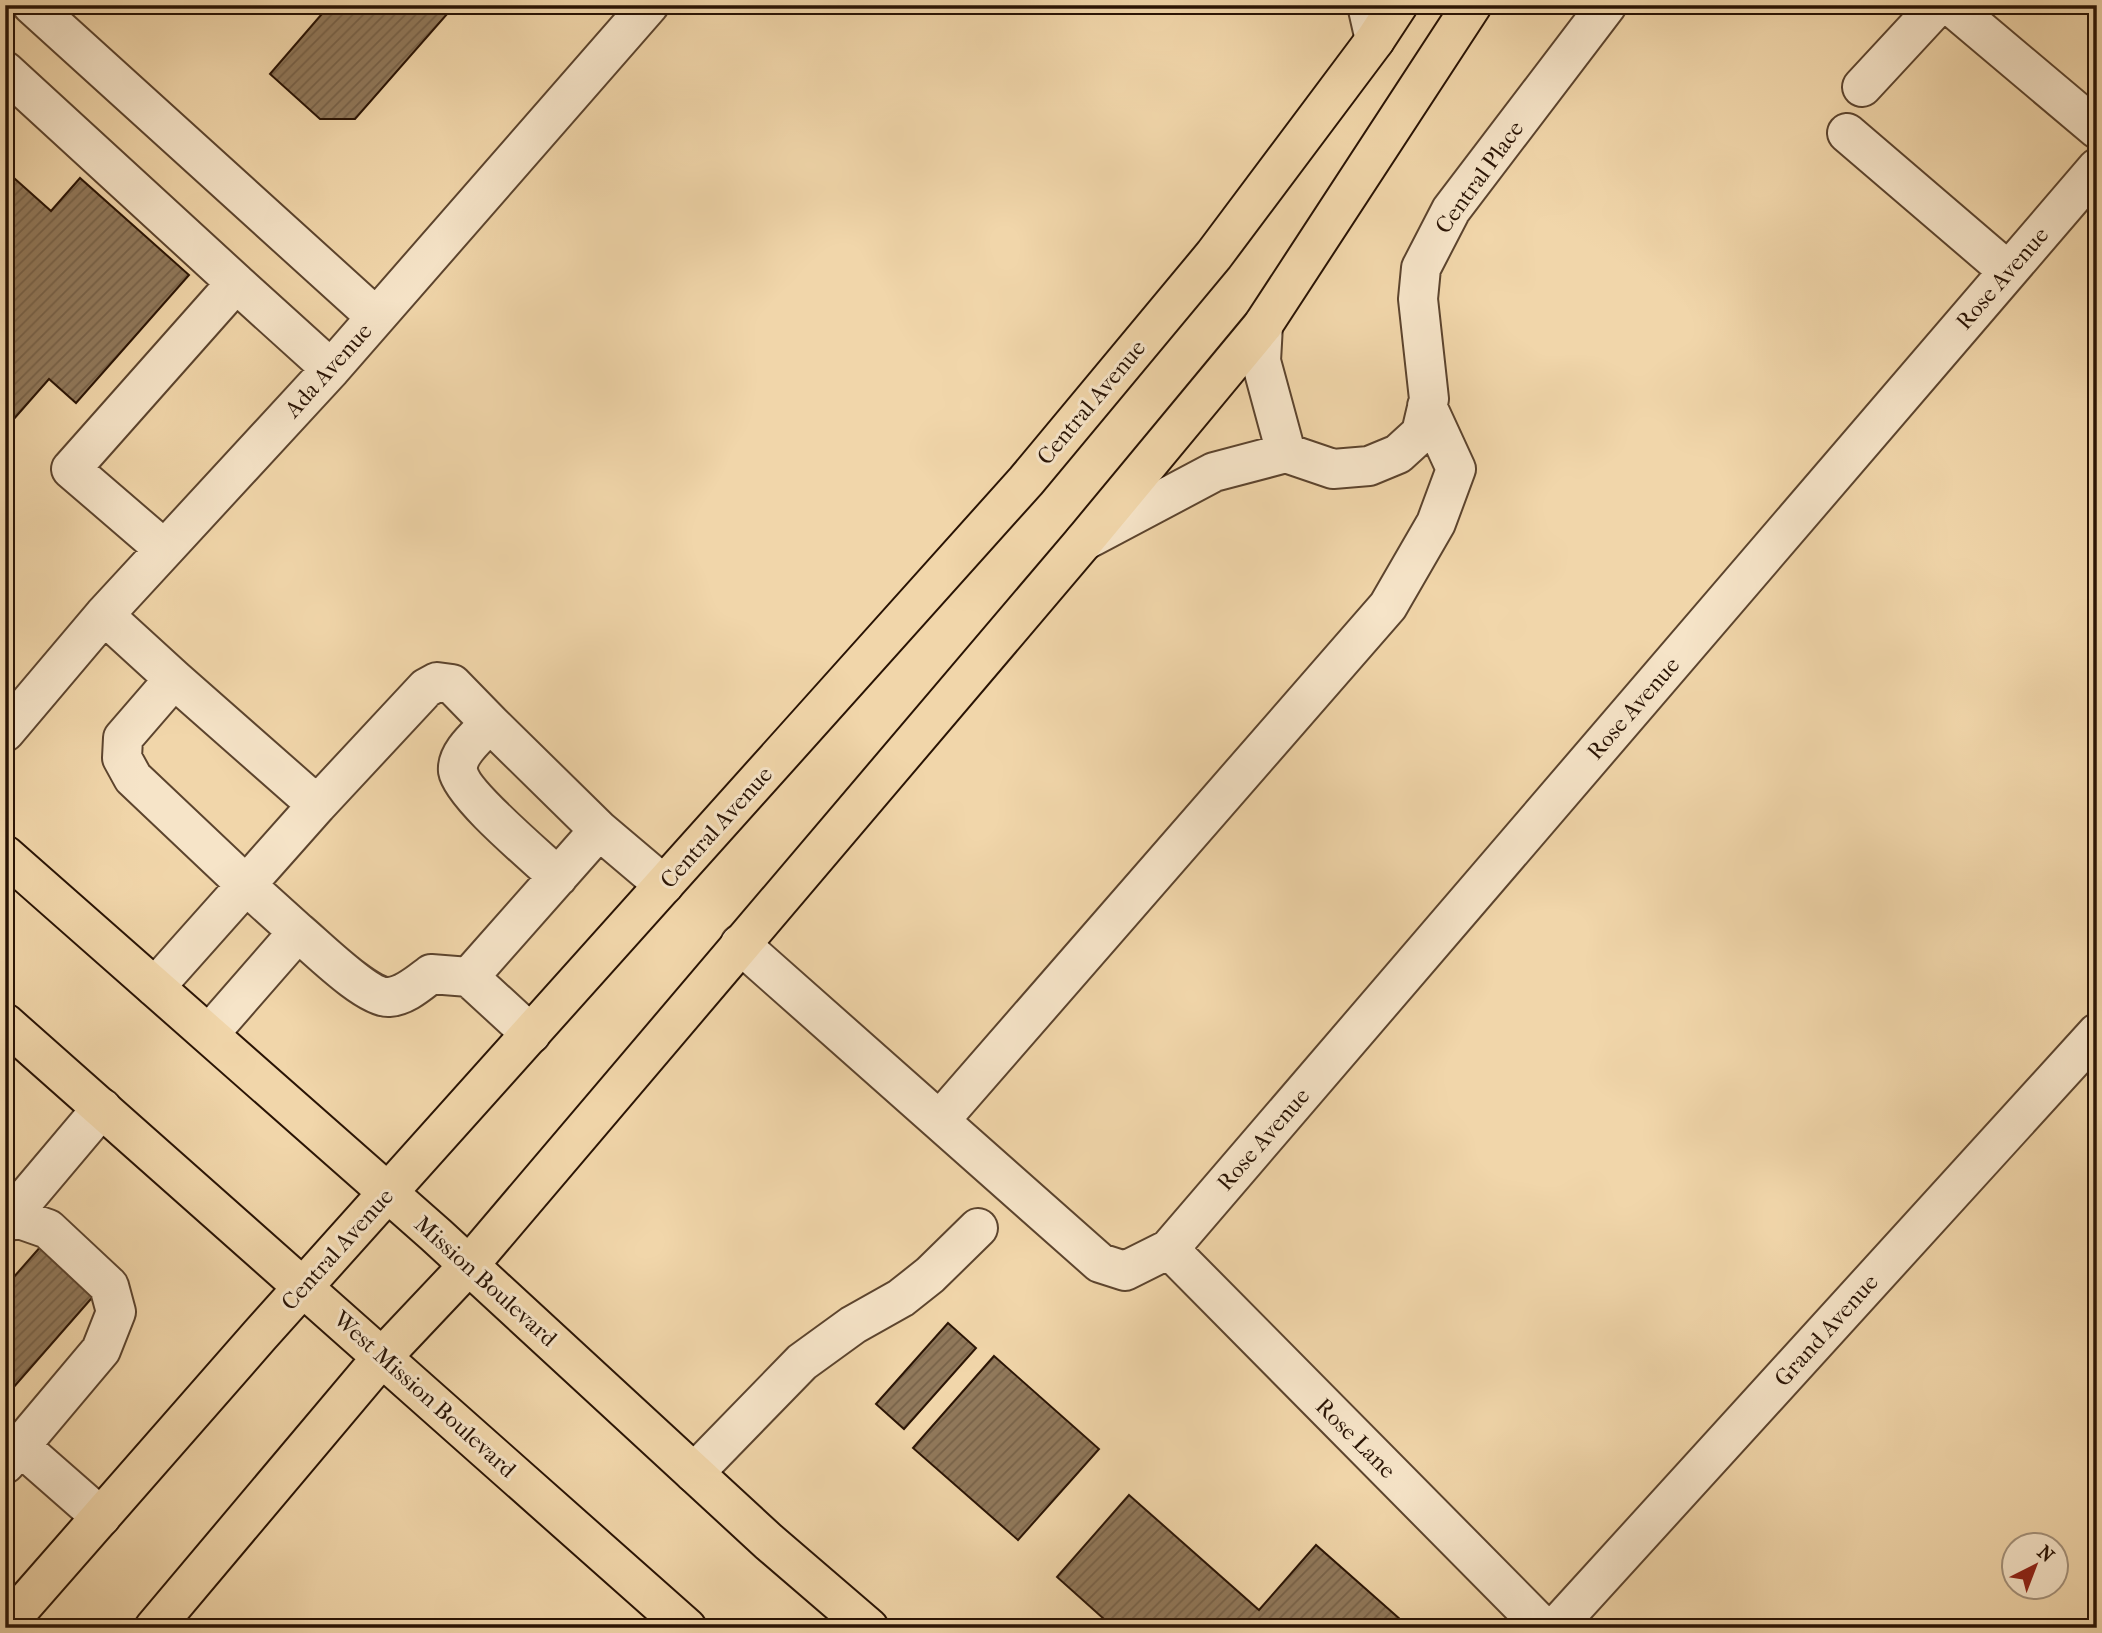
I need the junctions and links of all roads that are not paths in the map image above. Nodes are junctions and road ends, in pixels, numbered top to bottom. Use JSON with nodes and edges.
{"nodes":[{"id":1,"x":32,"y":5,"type":"edge"},
{"id":2,"x":649,"y":5,"type":"edge"},
{"id":3,"x":1398,"y":5,"type":"edge"},
{"id":4,"x":1472,"y":5,"type":"edge"},
{"id":5,"x":1607,"y":5,"type":"edge"},
{"id":6,"x":1938,"y":5,"type":"edge"},
{"id":7,"x":1950,"y":5,"type":"edge"},
{"id":8,"x":1371,"y":22,"type":"edge"},
{"id":9,"x":5,"y":71,"type":"edge"},
{"id":10,"x":1862,"y":87,"type":"dead end"},
{"id":11,"x":2097,"y":129,"type":"edge"},
{"id":12,"x":1847,"y":134,"type":"dead end"},
{"id":13,"x":2097,"y":168,"type":"edge"},
{"id":14,"x":2008,"y":271,"type":"junction"},
{"id":15,"x":236,"y":283,"type":"junction"},
{"id":16,"x":376,"y":317,"type":"junction"},
{"id":17,"x":1263,"y":325,"type":"junction"},
{"id":18,"x":331,"y":369,"type":"junction"},
{"id":19,"x":1427,"y":406,"type":"junction"},
{"id":20,"x":1286,"y":453,"type":"junction"},
{"id":21,"x":1084,"y":541,"type":"junction"},
{"id":22,"x":164,"y":549,"type":"junction"},
{"id":23,"x":104,"y":615,"type":"junction"},
{"id":24,"x":174,"y":679,"type":"junction"},
{"id":25,"x":490,"y":723,"type":"junction"},
{"id":26,"x":5,"y":732,"type":"edge"},
{"id":27,"x":317,"y":805,"type":"junction"},
{"id":28,"x":599,"y":830,"type":"junction"},
{"id":29,"x":5,"y":855,"type":"edge"},
{"id":30,"x":558,"y":877,"type":"junction"},
{"id":31,"x":246,"y":885,"type":"junction"},
{"id":32,"x":664,"y":885,"type":"junction"},
{"id":33,"x":298,"y":932,"type":"junction"},
{"id":34,"x":740,"y":944,"type":"junction"},
{"id":35,"x":469,"y":977,"type":"junction"},
{"id":36,"x":155,"y":986,"type":"junction"},
{"id":37,"x":5,"y":1023,"type":"edge"},
{"id":38,"x":2097,"y":1033,"type":"edge"},
{"id":39,"x":209,"y":1034,"type":"junction"},
{"id":40,"x":531,"y":1034,"type":"junction"},
{"id":41,"x":102,"y":1108,"type":"junction"},
{"id":42,"x":940,"y":1120,"type":"junction"},
{"id":43,"x":388,"y":1193,"type":"junction"},
{"id":44,"x":7,"y":1217,"type":"edge"},
{"id":45,"x":978,"y":1228,"type":"dead end"},
{"id":46,"x":1169,"y":1249,"type":"junction"},
{"id":47,"x":468,"y":1265,"type":"junction"},
{"id":48,"x":304,"y":1286,"type":"junction"},
{"id":49,"x":383,"y":1356,"type":"junction"},
{"id":50,"x":13,"y":1455,"type":"edge"},
{"id":51,"x":694,"y":1473,"type":"junction"},
{"id":52,"x":101,"y":1517,"type":"junction"},
{"id":53,"x":5,"y":1626,"type":"edge"},
{"id":54,"x":154,"y":1628,"type":"edge"},
{"id":55,"x":687,"y":1628,"type":"edge"},
{"id":56,"x":869,"y":1628,"type":"edge"},
{"id":57,"x":1544,"y":1628,"type":"edge"},
{"id":58,"x":1555,"y":1628,"type":"edge"}],
"edges":[{"from":1,"to":16,"type":"street"},
{"from":2,"to":16,"type":"street","name":"Ada Avenue"},
{"from":3,"to":8,"type":"main road","name":"Central Avenue"},
{"from":4,"to":17,"type":"main road"},
{"from":5,"to":19,"type":"street","name":"Central Place"},
{"from":6,"to":10,"type":"street"},
{"from":7,"to":11,"type":"street"},
{"from":8,"to":32,"type":"main road","name":"Central Avenue"},
{"from":9,"to":15,"type":"street"},
{"from":12,"to":14,"type":"street"},
{"from":13,"to":14,"type":"street","name":"Rose Avenue"},
{"from":14,"to":46,"type":"street","name":"Rose Avenue"},
{"from":15,"to":18,"type":"street"},
{"from":15,"to":22,"type":"street"},
{"from":16,"to":18,"type":"street","name":"Ada Avenue"},
{"from":17,"to":20,"type":"street"},
{"from":17,"to":21,"type":"main road"},
{"from":18,"to":22,"type":"street","name":"Ada Avenue"},
{"from":19,"to":20,"type":"street","name":"Central Place"},
{"from":19,"to":42,"type":"street"},
{"from":20,"to":21,"type":"street"},
{"from":21,"to":34,"type":"main road"},
{"from":22,"to":23,"type":"street","name":"Ada Avenue"},
{"from":23,"to":24,"type":"street"},
{"from":23,"to":26,"type":"street","name":"Ada Avenue"},
{"from":24,"to":27,"type":"street"},
{"from":24,"to":31,"type":"street"},
{"from":25,"to":27,"type":"street"},
{"from":25,"to":28,"type":"street"},
{"from":25,"to":30,"type":"street"},
{"from":27,"to":31,"type":"street"},
{"from":28,"to":30,"type":"street"},
{"from":28,"to":32,"type":"street"},
{"from":29,"to":36,"type":"main road","name":"Mission Boulevard"},
{"from":30,"to":35,"type":"street"},
{"from":31,"to":33,"type":"street"},
{"from":31,"to":36,"type":"street"},
{"from":32,"to":40,"type":"main road","name":"Central Avenue"},
{"from":33,"to":35,"type":"street"},
{"from":33,"to":39,"type":"street"},
{"from":34,"to":42,"type":"street"},
{"from":34,"to":47,"type":"main road"},
{"from":35,"to":40,"type":"street"},
{"from":36,"to":39,"type":"main road","name":"Mission Boulevard"},
{"from":37,"to":41,"type":"main road","name":"West Mission Boulevard"},
{"from":38,"to":58,"type":"street","name":"Grand Avenue"},
{"from":39,"to":43,"type":"main road","name":"Mission Boulevard"},
{"from":40,"to":43,"type":"main road","name":"Central Avenue"},
{"from":41,"to":44,"type":"street"},
{"from":41,"to":48,"type":"main road","name":"West Mission Boulevard"},
{"from":42,"to":46,"type":"street"},
{"from":43,"to":47,"type":"main road","name":"Mission Boulevard"},
{"from":43,"to":48,"type":"main road","name":"Central Avenue"},
{"from":44,"to":50,"type":"street"},
{"from":45,"to":51,"type":"street"},
{"from":46,"to":57,"type":"street","name":"Rose Lane"},
{"from":47,"to":49,"type":"main road"},
{"from":47,"to":51,"type":"main road","name":"Mission Boulevard"},
{"from":48,"to":49,"type":"main road","name":"West Mission Boulevard"},
{"from":48,"to":52,"type":"main road","name":"Central Avenue"},
{"from":49,"to":54,"type":"main road"},
{"from":49,"to":55,"type":"main road","name":"West Mission Boulevard"},
{"from":50,"to":52,"type":"street"},
{"from":51,"to":56,"type":"main road","name":"Mission Boulevard"},
{"from":52,"to":53,"type":"main road","name":"Central Avenue"}]}
